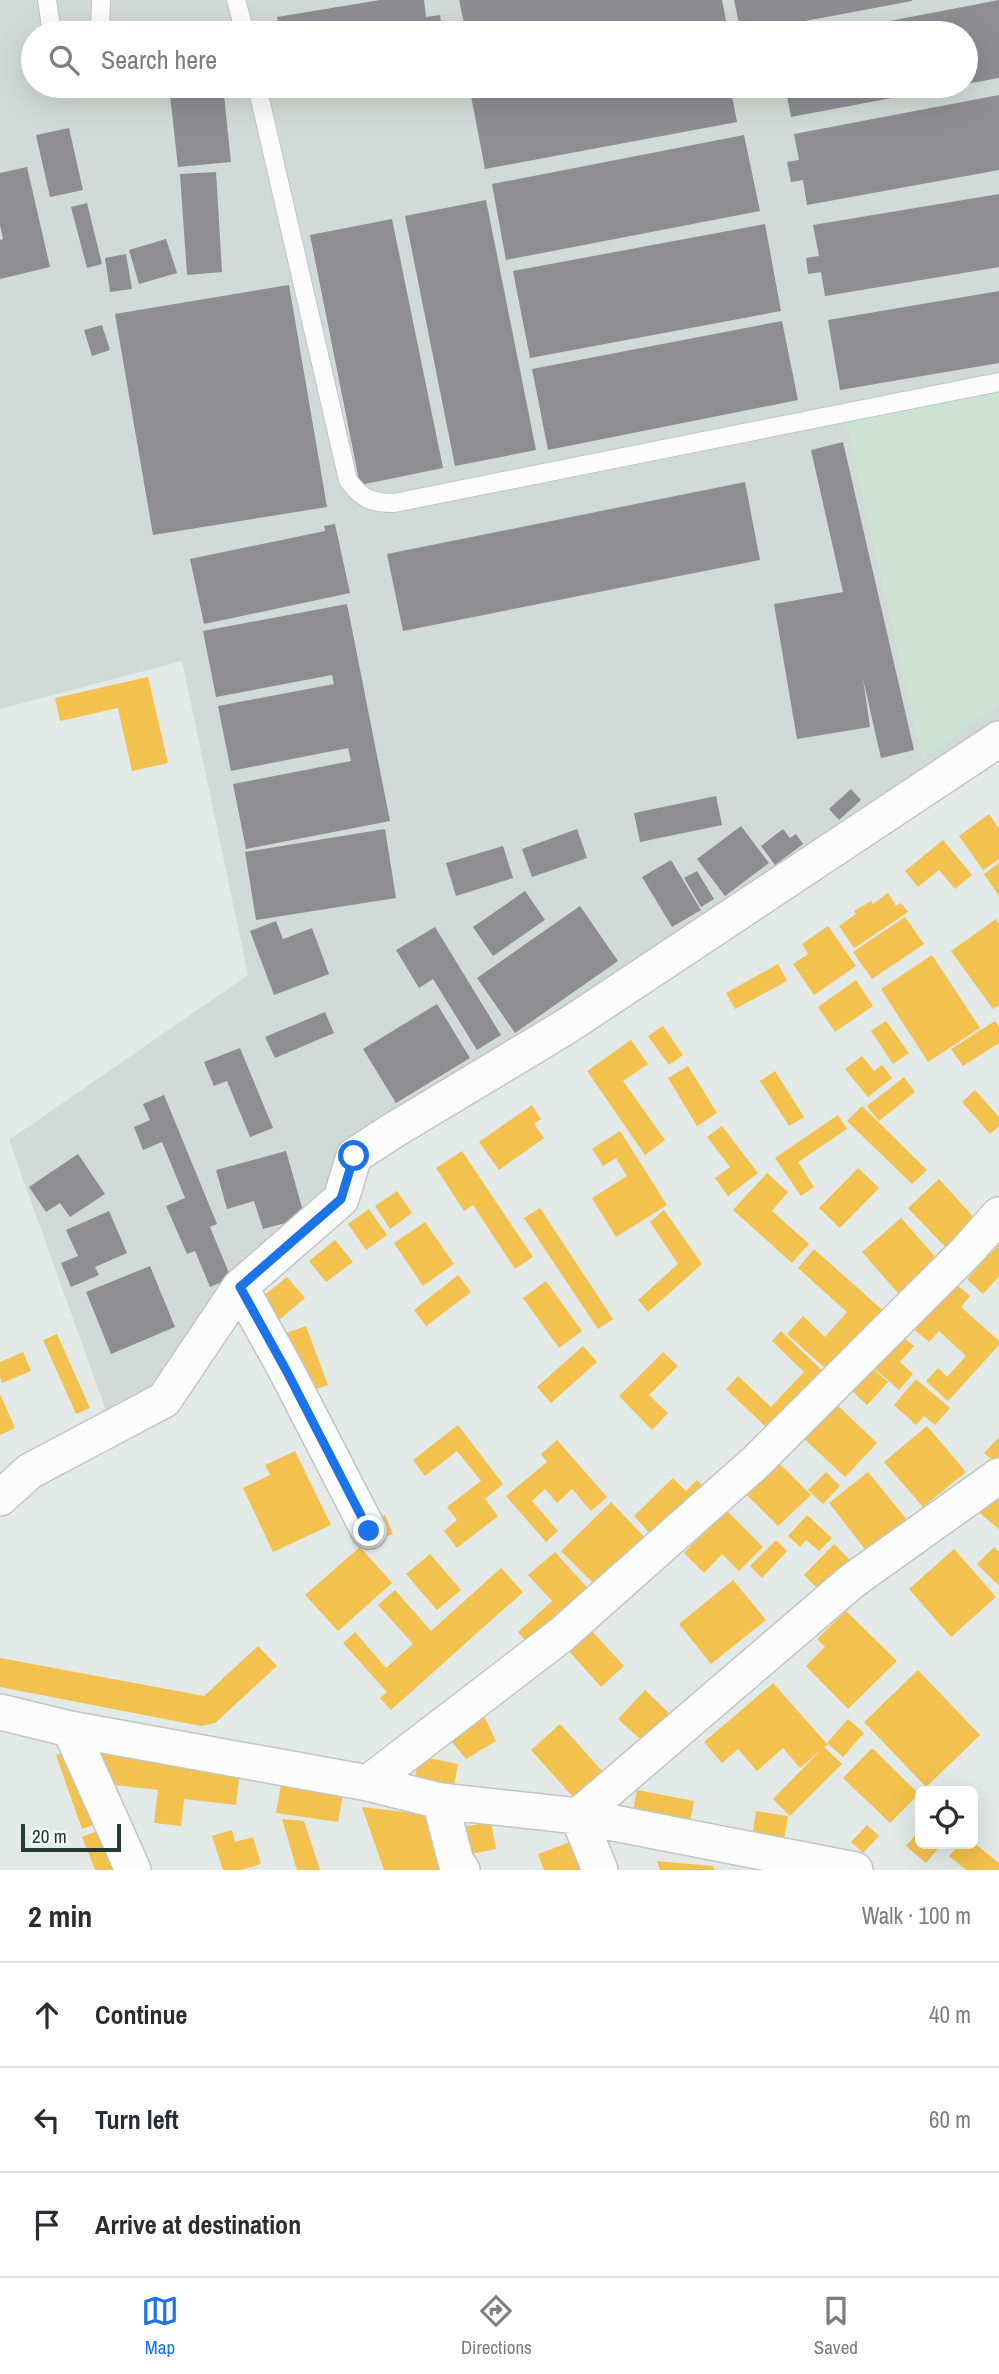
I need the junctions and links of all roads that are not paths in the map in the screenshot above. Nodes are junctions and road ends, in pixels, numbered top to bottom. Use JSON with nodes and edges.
{"nodes":[{"id":1,"x":47,"y":0,"type":"edge"},
{"id":2,"x":101,"y":0,"type":"edge"},
{"id":3,"x":236,"y":0,"type":"edge"},
{"id":4,"x":50,"y":21,"type":"edge"},
{"id":5,"x":100,"y":21,"type":"edge"},
{"id":6,"x":242,"y":21,"type":"edge"},
{"id":7,"x":260,"y":98,"type":"edge"},
{"id":8,"x":999,"y":382,"type":"edge"},
{"id":9,"x":999,"y":739,"type":"edge"},
{"id":10,"x":999,"y":1215,"type":"edge"},
{"id":11,"x":240,"y":1287,"type":"junction"},
{"id":12,"x":999,"y":1476,"type":"edge"},
{"id":13,"x":0,"y":1497,"type":"edge"},
{"id":14,"x":369,"y":1531,"type":"dead end"},
{"id":15,"x":0,"y":1712,"type":"edge"},
{"id":16,"x":70,"y":1729,"type":"junction"},
{"id":17,"x":369,"y":1783,"type":"junction"},
{"id":18,"x":440,"y":1801,"type":"junction"},
{"id":19,"x":578,"y":1816,"type":"junction"},
{"id":20,"x":133,"y":1870,"type":"edge"},
{"id":21,"x":462,"y":1870,"type":"edge"},
{"id":22,"x":600,"y":1870,"type":"edge"},
{"id":23,"x":855,"y":1870,"type":"edge"}],
"edges":[{"from":1,"to":4,"type":"lane"},
{"from":2,"to":5,"type":"lane"},
{"from":3,"to":6,"type":"lane"},
{"from":7,"to":8,"type":"lane"},
{"from":9,"to":11,"type":"street"},
{"from":10,"to":17,"type":"street"},
{"from":11,"to":13,"type":"street"},
{"from":11,"to":14,"type":"street"},
{"from":12,"to":19,"type":"street"},
{"from":15,"to":16,"type":"street"},
{"from":16,"to":17,"type":"street"},
{"from":16,"to":20,"type":"street"},
{"from":17,"to":18,"type":"street"},
{"from":18,"to":19,"type":"street"},
{"from":18,"to":21,"type":"street"},
{"from":19,"to":22,"type":"street"},
{"from":19,"to":23,"type":"street"}]}
